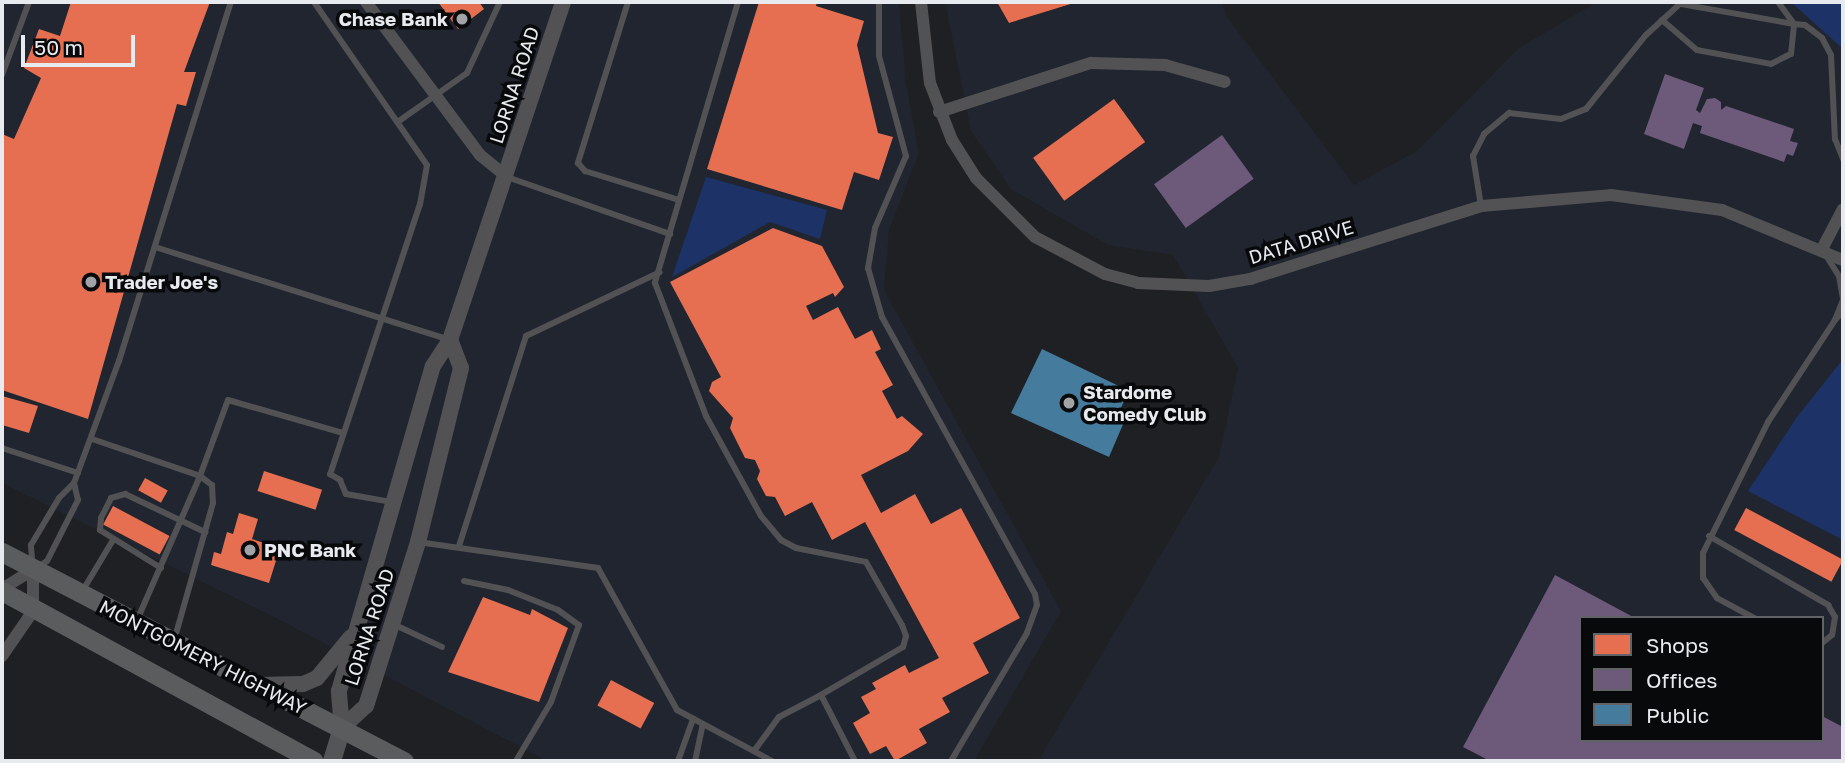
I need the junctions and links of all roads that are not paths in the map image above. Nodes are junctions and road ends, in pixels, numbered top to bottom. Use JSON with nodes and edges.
{"nodes":[{"id":1,"x":29,"y":2,"type":"edge"},
{"id":2,"x":231,"y":2,"type":"edge"},
{"id":3,"x":314,"y":2,"type":"edge"},
{"id":4,"x":366,"y":2,"type":"edge"},
{"id":5,"x":499,"y":2,"type":"edge"},
{"id":6,"x":563,"y":2,"type":"edge"},
{"id":7,"x":628,"y":2,"type":"edge"},
{"id":8,"x":738,"y":2,"type":"edge"},
{"id":9,"x":879,"y":2,"type":"edge"},
{"id":10,"x":922,"y":2,"type":"edge"},
{"id":11,"x":1778,"y":2,"type":"edge"},
{"id":12,"x":1681,"y":3,"type":"edge"},
{"id":13,"x":1662,"y":20,"type":"junction"},
{"id":14,"x":1794,"y":24,"type":"junction"},
{"id":15,"x":2,"y":75,"type":"edge"},
{"id":16,"x":1225,"y":82,"type":"dead end"},
{"id":17,"x":436,"y":96,"type":"junction"},
{"id":18,"x":939,"y":112,"type":"junction"},
{"id":19,"x":399,"y":121,"type":"junction"},
{"id":20,"x":1843,"y":159,"type":"edge"},
{"id":21,"x":507,"y":177,"type":"junction"},
{"id":22,"x":679,"y":200,"type":"junction"},
{"id":23,"x":1480,"y":206,"type":"junction"},
{"id":24,"x":1843,"y":209,"type":"edge"},
{"id":25,"x":670,"y":234,"type":"junction"},
{"id":26,"x":155,"y":247,"type":"junction"},
{"id":27,"x":1822,"y":249,"type":"junction"},
{"id":28,"x":1843,"y":260,"type":"edge"},
{"id":29,"x":660,"y":272,"type":"junction"},
{"id":30,"x":1843,"y":300,"type":"edge"},
{"id":31,"x":1843,"y":312,"type":"edge"},
{"id":32,"x":382,"y":319,"type":"junction"},
{"id":33,"x":1835,"y":320,"type":"junction"},
{"id":34,"x":450,"y":340,"type":"junction"},
{"id":35,"x":343,"y":433,"type":"junction"},
{"id":36,"x":92,"y":439,"type":"junction"},
{"id":37,"x":2,"y":448,"type":"edge"},
{"id":38,"x":78,"y":473,"type":"junction"},
{"id":39,"x":200,"y":475,"type":"junction"},
{"id":40,"x":74,"y":483,"type":"junction"},
{"id":41,"x":392,"y":502,"type":"junction"},
{"id":42,"x":183,"y":523,"type":"junction"},
{"id":43,"x":205,"y":532,"type":"junction"},
{"id":44,"x":1709,"y":536,"type":"junction"},
{"id":45,"x":113,"y":540,"type":"junction"},
{"id":46,"x":418,"y":542,"type":"junction"},
{"id":47,"x":459,"y":546,"type":"junction"},
{"id":48,"x":2,"y":552,"type":"edge"},
{"id":49,"x":160,"y":568,"type":"junction"},
{"id":50,"x":33,"y":570,"type":"junction"},
{"id":51,"x":464,"y":581,"type":"dead end"},
{"id":52,"x":2,"y":590,"type":"edge"},
{"id":53,"x":80,"y":594,"type":"junction"},
{"id":54,"x":33,"y":611,"type":"junction"},
{"id":55,"x":1750,"y":616,"type":"edge"},
{"id":56,"x":136,"y":623,"type":"junction"},
{"id":57,"x":391,"y":624,"type":"junction"},
{"id":58,"x":356,"y":629,"type":"junction"},
{"id":59,"x":1824,"y":641,"type":"edge"},
{"id":60,"x":173,"y":642,"type":"junction"},
{"id":61,"x":442,"y":647,"type":"dead end"},
{"id":62,"x":2,"y":656,"type":"edge"},
{"id":63,"x":258,"y":685,"type":"junction"},
{"id":64,"x":821,"y":695,"type":"junction"},
{"id":65,"x":693,"y":719,"type":"junction"},
{"id":66,"x":703,"y":724,"type":"junction"},
{"id":67,"x":342,"y":728,"type":"junction"},
{"id":68,"x":754,"y":751,"type":"junction"},
{"id":69,"x":314,"y":761,"type":"edge"},
{"id":70,"x":332,"y":761,"type":"edge"},
{"id":71,"x":404,"y":761,"type":"edge"},
{"id":72,"x":516,"y":761,"type":"edge"},
{"id":73,"x":678,"y":761,"type":"edge"},
{"id":74,"x":695,"y":761,"type":"edge"},
{"id":75,"x":772,"y":761,"type":"edge"},
{"id":76,"x":855,"y":761,"type":"edge"},
{"id":77,"x":951,"y":761,"type":"edge"}],
"edges":[{"from":1,"to":15,"type":"lane"},
{"from":2,"to":26,"type":"lane"},
{"from":3,"to":19,"type":"lane"},
{"from":4,"to":17,"type":"street"},
{"from":5,"to":17,"type":"lane"},
{"from":6,"to":21,"type":"street","name":"LORNA ROAD"},
{"from":7,"to":22,"type":"lane"},
{"from":8,"to":22,"type":"lane"},
{"from":9,"to":77,"type":"lane"},
{"from":10,"to":18,"type":"street","name":"DATA DRIVE"},
{"from":11,"to":14,"type":"lane"},
{"from":12,"to":13,"type":"lane"},
{"from":12,"to":14,"type":"lane"},
{"from":13,"to":14,"type":"lane"},
{"from":13,"to":23,"type":"lane"},
{"from":14,"to":20,"type":"lane"},
{"from":16,"to":18,"type":"street"},
{"from":17,"to":19,"type":"lane"},
{"from":17,"to":21,"type":"street"},
{"from":18,"to":23,"type":"street","name":"DATA DRIVE"},
{"from":19,"to":32,"type":"lane"},
{"from":21,"to":25,"type":"lane"},
{"from":21,"to":34,"type":"street","name":"LORNA ROAD"},
{"from":22,"to":25,"type":"lane"},
{"from":23,"to":27,"type":"street","name":"DATA DRIVE"},
{"from":24,"to":27,"type":"street"},
{"from":25,"to":29,"type":"lane"},
{"from":26,"to":32,"type":"lane"},
{"from":26,"to":36,"type":"lane"},
{"from":27,"to":28,"type":"street","name":"DATA DRIVE"},
{"from":27,"to":30,"type":"lane"},
{"from":29,"to":47,"type":"lane"},
{"from":29,"to":64,"type":"lane"},
{"from":30,"to":33,"type":"lane"},
{"from":31,"to":33,"type":"lane"},
{"from":32,"to":34,"type":"lane"},
{"from":32,"to":35,"type":"lane"},
{"from":33,"to":44,"type":"lane"},
{"from":34,"to":41,"type":"street","name":"LORNA ROAD"},
{"from":34,"to":46,"type":"street","name":"LORNA ROAD"},
{"from":35,"to":39,"type":"lane"},
{"from":35,"to":41,"type":"lane"},
{"from":36,"to":38,"type":"lane"},
{"from":36,"to":39,"type":"lane"},
{"from":37,"to":38,"type":"lane"},
{"from":38,"to":40,"type":"lane"},
{"from":39,"to":42,"type":"lane"},
{"from":39,"to":43,"type":"lane"},
{"from":40,"to":50,"type":"lane"},
{"from":40,"to":50,"type":"lane"},
{"from":41,"to":58,"type":"street","name":"LORNA ROAD"},
{"from":42,"to":43,"type":"lane"},
{"from":42,"to":45,"type":"lane"},
{"from":42,"to":49,"type":"lane"},
{"from":43,"to":60,"type":"lane"},
{"from":44,"to":55,"type":"lane"},
{"from":44,"to":59,"type":"lane"},
{"from":45,"to":49,"type":"lane"},
{"from":45,"to":53,"type":"lane"},
{"from":46,"to":47,"type":"lane"},
{"from":46,"to":57,"type":"street","name":"LORNA ROAD"},
{"from":47,"to":65,"type":"lane"},
{"from":48,"to":50,"type":"main road","name":"MONTGOMERY HIGHWAY"},
{"from":49,"to":56,"type":"lane"},
{"from":50,"to":52,"type":"street"},
{"from":50,"to":53,"type":"main road","name":"MONTGOMERY HIGHWAY"},
{"from":50,"to":54,"type":"street"},
{"from":51,"to":72,"type":"lane"},
{"from":52,"to":54,"type":"main road","name":"MONTGOMERY HIGHWAY"},
{"from":53,"to":56,"type":"main road","name":"MONTGOMERY HIGHWAY"},
{"from":54,"to":62,"type":"street"},
{"from":54,"to":69,"type":"main road","name":"MONTGOMERY HIGHWAY"},
{"from":56,"to":60,"type":"main road","name":"MONTGOMERY HIGHWAY"},
{"from":57,"to":61,"type":"lane"},
{"from":57,"to":67,"type":"street","name":"LORNA ROAD"},
{"from":58,"to":63,"type":"street"},
{"from":58,"to":67,"type":"street","name":"LORNA ROAD"},
{"from":60,"to":63,"type":"main road","name":"MONTGOMERY HIGHWAY"},
{"from":63,"to":67,"type":"main road","name":"MONTGOMERY HIGHWAY"},
{"from":64,"to":68,"type":"lane"},
{"from":64,"to":76,"type":"lane"},
{"from":65,"to":66,"type":"lane"},
{"from":65,"to":73,"type":"lane"},
{"from":66,"to":68,"type":"lane"},
{"from":66,"to":74,"type":"lane"},
{"from":67,"to":70,"type":"main road"},
{"from":67,"to":71,"type":"main road","name":"MONTGOMERY HIGHWAY"},
{"from":68,"to":75,"type":"lane"}]}
